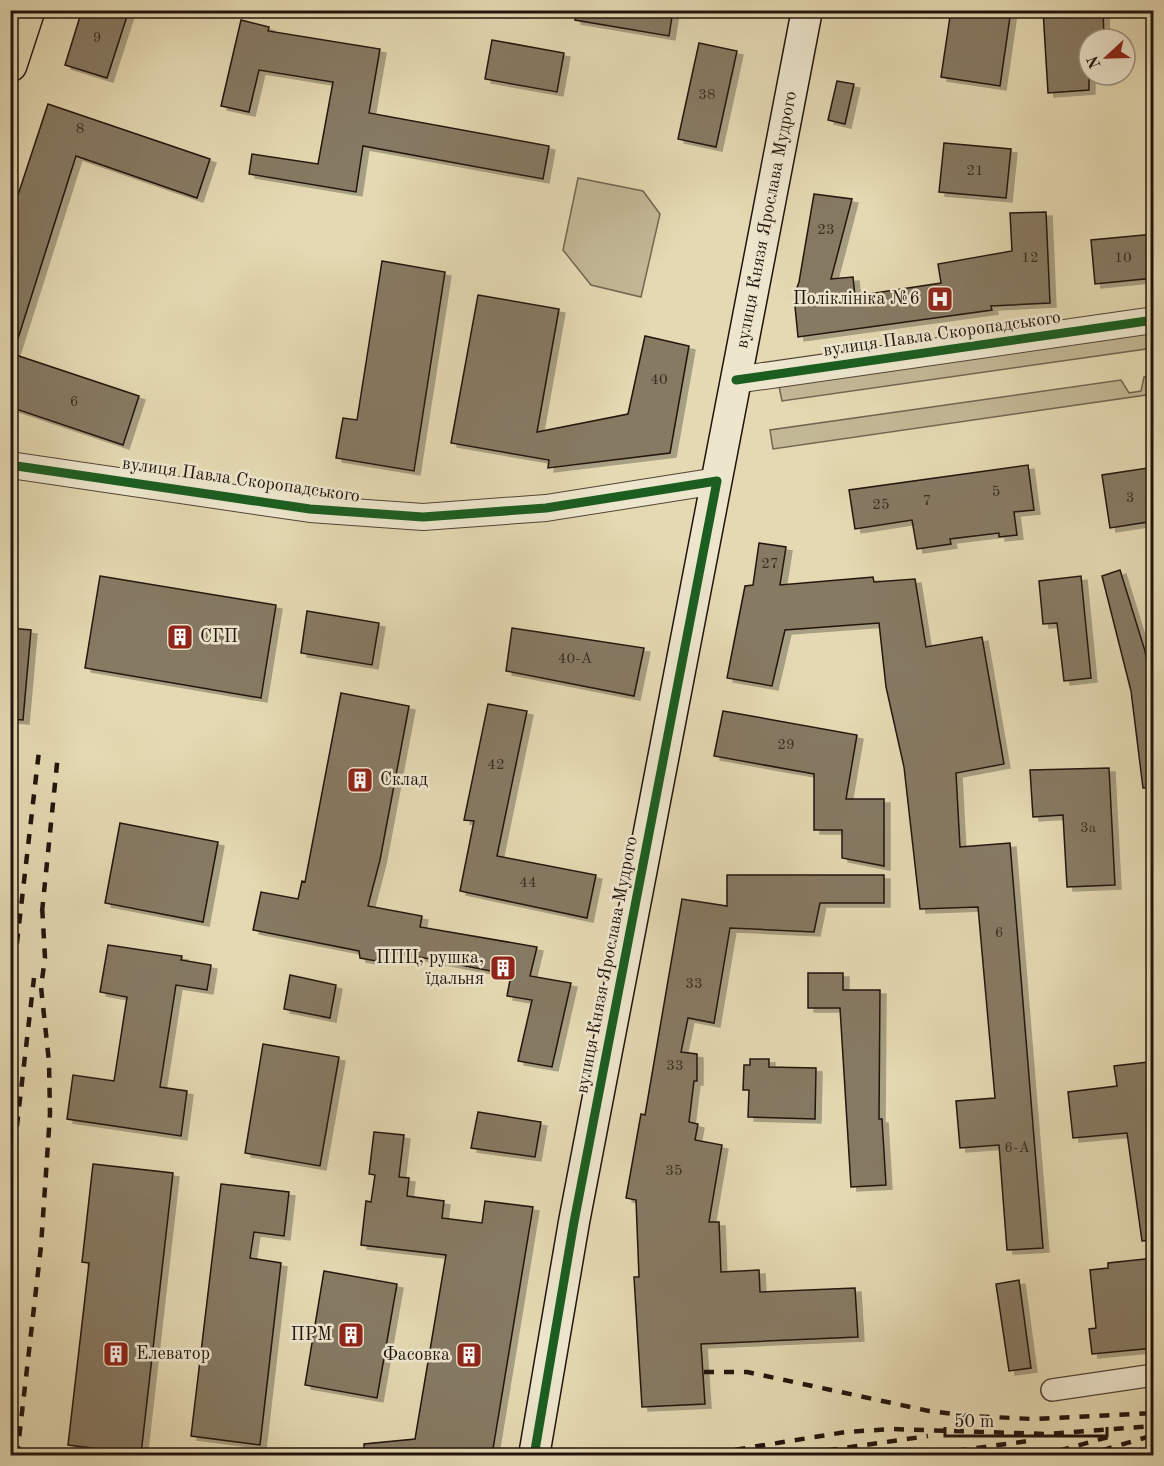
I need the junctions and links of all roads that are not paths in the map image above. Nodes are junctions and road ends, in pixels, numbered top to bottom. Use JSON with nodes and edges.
{"nodes":[{"id":1,"x":28,"y":10,"type":"edge"},
{"id":2,"x":807,"y":10,"type":"edge"},
{"id":3,"x":10,"y":64,"type":"edge"},
{"id":4,"x":1154,"y":320,"type":"edge"},
{"id":5,"x":736,"y":380,"type":"junction"},
{"id":6,"x":10,"y":465,"type":"edge"},
{"id":7,"x":717,"y":481,"type":"junction"},
{"id":8,"x":1154,"y":1376,"type":"edge"},
{"id":9,"x":1052,"y":1390,"type":"dead end"},
{"id":10,"x":534,"y":1455,"type":"edge"}],
"edges":[{"from":1,"to":3,"type":"main road"},
{"from":2,"to":5,"type":"main road","name":"вулиця Князя Ярослава Мудрого"},
{"from":4,"to":5,"type":"street","name":"вулиця Павла Скоропадського"},
{"from":5,"to":7,"type":"main road","name":"вулиця Князя Ярослава Мудрого"},
{"from":6,"to":7,"type":"street","name":"вулиця Павла Скоропадського"},
{"from":7,"to":10,"type":"main road","name":"вулиця Князя Ярослава Мудрого"},
{"from":8,"to":9,"type":"street"}]}
